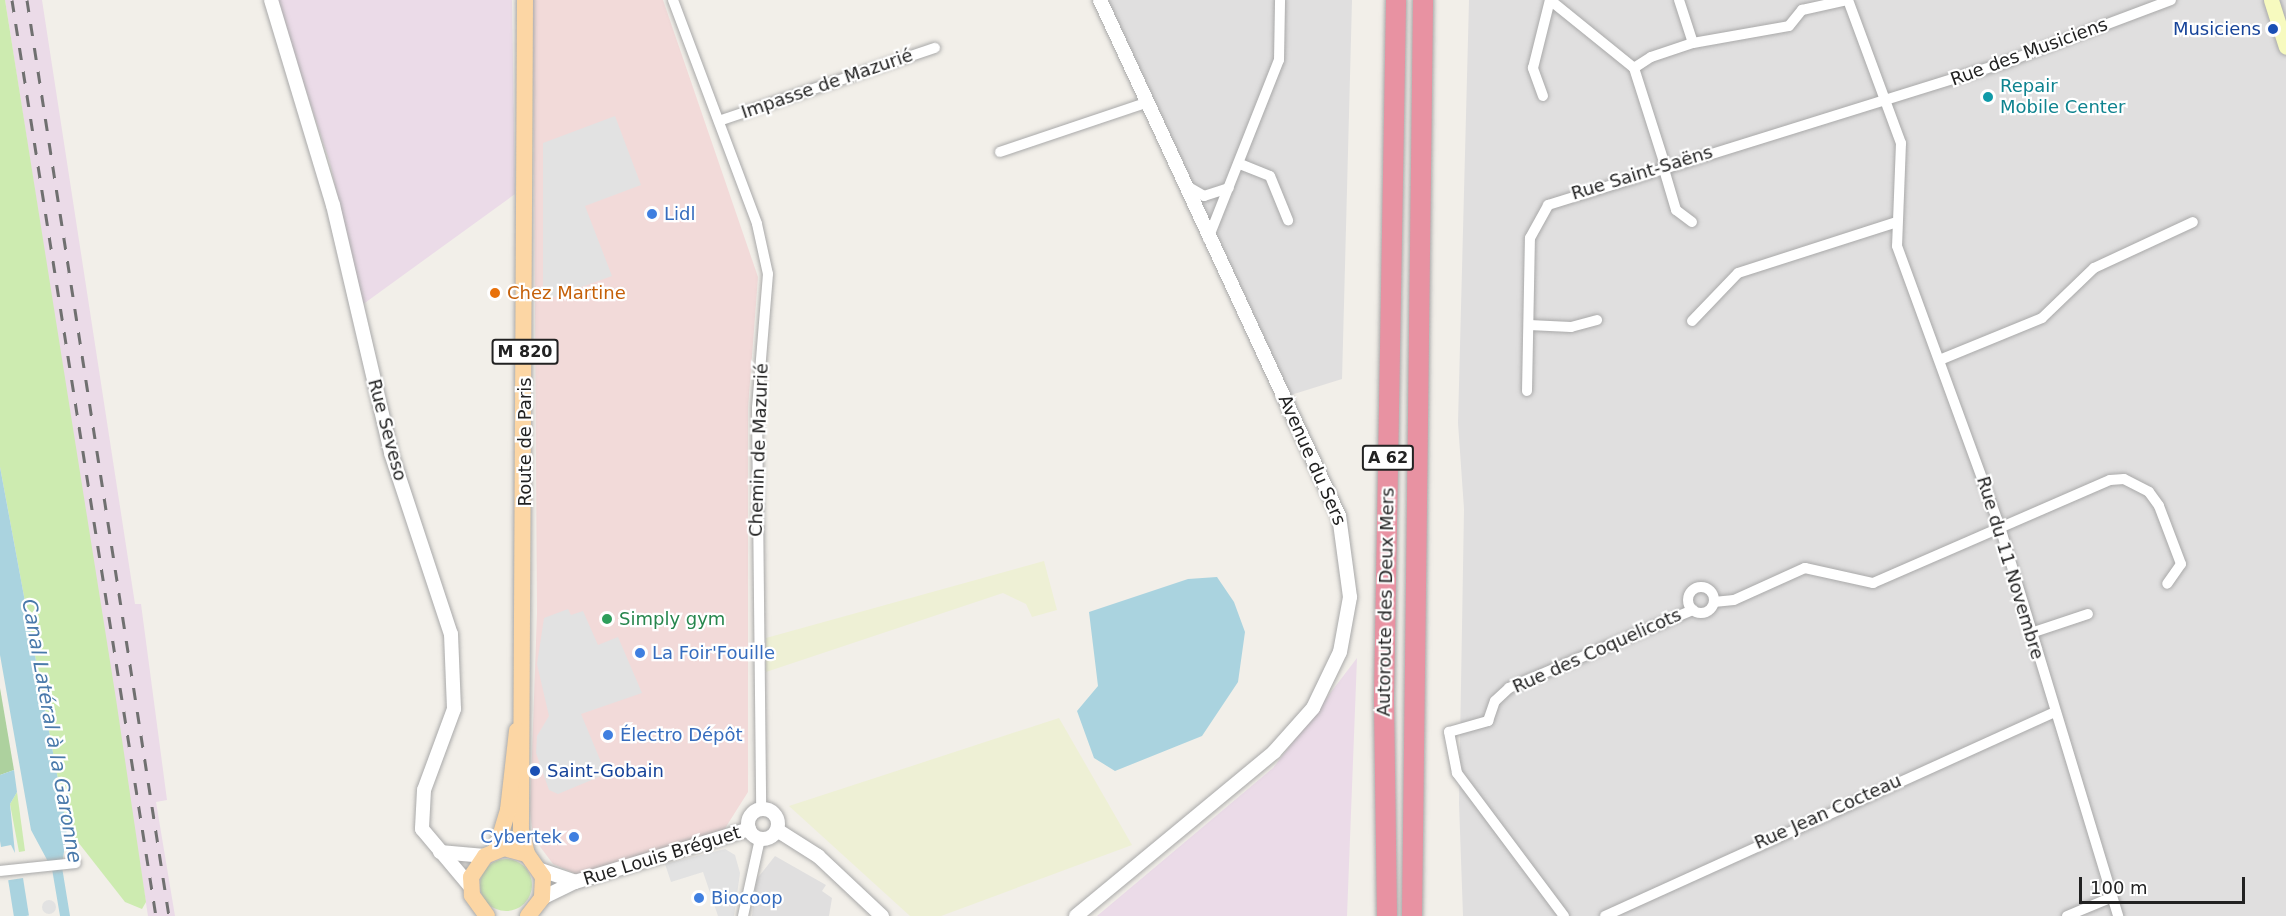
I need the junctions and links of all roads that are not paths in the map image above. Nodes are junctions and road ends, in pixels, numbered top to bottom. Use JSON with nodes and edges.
{"nodes":[{"id":1,"x":271,"y":0,"type":"edge"},
{"id":2,"x":525,"y":0,"type":"edge"},
{"id":3,"x":674,"y":0,"type":"edge"},
{"id":4,"x":1100,"y":0,"type":"edge"},
{"id":5,"x":1280,"y":0,"type":"edge"},
{"id":6,"x":1396,"y":0,"type":"edge"},
{"id":7,"x":1423,"y":0,"type":"edge"},
{"id":8,"x":1550,"y":0,"type":"edge"},
{"id":9,"x":1679,"y":0,"type":"edge"},
{"id":10,"x":1847,"y":0,"type":"edge"},
{"id":11,"x":2171,"y":0,"type":"edge"},
{"id":12,"x":2271,"y":0,"type":"edge"},
{"id":13,"x":1693,"y":44,"type":"junction"},
{"id":14,"x":2286,"y":47,"type":"edge"},
{"id":15,"x":935,"y":48,"type":"dead end"},
{"id":16,"x":1634,"y":68,"type":"junction"},
{"id":17,"x":1543,"y":96,"type":"dead end"},
{"id":18,"x":1886,"y":101,"type":"junction"},
{"id":19,"x":1146,"y":103,"type":"junction"},
{"id":20,"x":719,"y":121,"type":"junction"},
{"id":21,"x":1000,"y":152,"type":"dead end"},
{"id":22,"x":1240,"y":164,"type":"junction"},
{"id":23,"x":1664,"y":166,"type":"junction"},
{"id":24,"x":1179,"y":175,"type":"junction"},
{"id":25,"x":1231,"y":186,"type":"junction"},
{"id":26,"x":1288,"y":220,"type":"dead end"},
{"id":27,"x":1692,"y":222,"type":"dead end"},
{"id":28,"x":2193,"y":222,"type":"dead end"},
{"id":29,"x":1894,"y":223,"type":"junction"},
{"id":30,"x":1208,"y":238,"type":"junction"},
{"id":31,"x":1597,"y":320,"type":"dead end"},
{"id":32,"x":1692,"y":321,"type":"dead end"},
{"id":33,"x":1528,"y":325,"type":"junction"},
{"id":34,"x":1942,"y":359,"type":"junction"},
{"id":35,"x":1527,"y":391,"type":"dead end"},
{"id":36,"x":2000,"y":527,"type":"junction"},
{"id":37,"x":2167,"y":585,"type":"dead end"},
{"id":38,"x":1714,"y":602,"type":"junction"},
{"id":39,"x":1693,"y":610,"type":"junction"},
{"id":40,"x":2088,"y":614,"type":"dead end"},
{"id":41,"x":2031,"y":633,"type":"junction"},
{"id":42,"x":522,"y":704,"type":"junction"},
{"id":43,"x":2053,"y":713,"type":"junction"},
{"id":44,"x":761,"y":809,"type":"junction"},
{"id":45,"x":749,"y":829,"type":"junction"},
{"id":46,"x":777,"y":830,"type":"junction"},
{"id":47,"x":760,"y":839,"type":"junction"},
{"id":48,"x":440,"y":852,"type":"junction"},
{"id":49,"x":490,"y":853,"type":"junction"},
{"id":50,"x":527,"y":854,"type":"junction"},
{"id":51,"x":76,"y":863,"type":"dead end"},
{"id":52,"x":541,"y":870,"type":"junction"},
{"id":53,"x":3,"y":872,"type":"edge"},
{"id":54,"x":574,"y":882,"type":"junction"},
{"id":55,"x":470,"y":886,"type":"junction"},
{"id":56,"x":542,"y":898,"type":"junction"},
{"id":57,"x":2110,"y":898,"type":"junction"},
{"id":58,"x":487,"y":916,"type":"edge"},
{"id":59,"x":528,"y":916,"type":"edge"},
{"id":60,"x":743,"y":916,"type":"edge"},
{"id":61,"x":882,"y":916,"type":"edge"},
{"id":62,"x":1076,"y":916,"type":"edge"},
{"id":63,"x":1387,"y":916,"type":"edge"},
{"id":64,"x":1412,"y":916,"type":"edge"},
{"id":65,"x":1564,"y":916,"type":"edge"},
{"id":66,"x":1605,"y":916,"type":"edge"},
{"id":67,"x":2067,"y":916,"type":"edge"},
{"id":68,"x":2118,"y":916,"type":"edge"}],
"edges":[{"from":1,"to":48,"type":"street","name":"Rue Seveso"},
{"from":2,"to":42,"type":"main road","name":"Route de Paris","number":"M 820"},
{"from":3,"to":20,"type":"street","name":"Chemin de Mazurié"},
{"from":4,"to":19,"type":"street","name":"Avenue du Sers"},
{"from":5,"to":22,"type":"street"},
{"from":6,"to":63,"type":"highway","name":"Autoroute des Deux Mers","number":"A 62"},
{"from":7,"to":64,"type":"highway","name":"Autoroute des Deux Mers","number":"A 62"},
{"from":8,"to":16,"type":"street"},
{"from":8,"to":17,"type":"street"},
{"from":9,"to":13,"type":"street"},
{"from":10,"to":13,"type":"street"},
{"from":10,"to":18,"type":"street","name":"Rue du 11 Novembre"},
{"from":11,"to":18,"type":"street","name":"Rue des Musiciens"},
{"from":12,"to":14,"type":"main road"},
{"from":13,"to":16,"type":"street"},
{"from":15,"to":20,"type":"street","name":"Impasse de Mazurié"},
{"from":16,"to":23,"type":"street"},
{"from":18,"to":23,"type":"street","name":"Rue Saint-Saëns"},
{"from":18,"to":29,"type":"street","name":"Rue du 11 Novembre"},
{"from":19,"to":21,"type":"street"},
{"from":19,"to":24,"type":"street","name":"Avenue du Sers"},
{"from":20,"to":44,"type":"street","name":"Chemin de Mazurié"},
{"from":22,"to":25,"type":"street"},
{"from":22,"to":26,"type":"street"},
{"from":23,"to":27,"type":"street"},
{"from":23,"to":33,"type":"street","name":"Rue Saint-Saëns"},
{"from":24,"to":25,"type":"street"},
{"from":24,"to":30,"type":"street","name":"Avenue du Sers"},
{"from":25,"to":30,"type":"street"},
{"from":28,"to":34,"type":"street"},
{"from":29,"to":32,"type":"street"},
{"from":29,"to":34,"type":"street","name":"Rue du 11 Novembre"},
{"from":30,"to":62,"type":"street","name":"Avenue du Sers"},
{"from":31,"to":33,"type":"street"},
{"from":33,"to":35,"type":"street","name":"Rue Saint-Saëns"},
{"from":34,"to":36,"type":"street","name":"Rue du 11 Novembre"},
{"from":36,"to":37,"type":"street"},
{"from":36,"to":38,"type":"street"},
{"from":36,"to":41,"type":"street","name":"Rue du 11 Novembre"},
{"from":38,"to":39,"type":"street"},
{"from":38,"to":39,"type":"street"},
{"from":39,"to":65,"type":"street","name":"Rue des Coquelicots"},
{"from":40,"to":41,"type":"street"},
{"from":41,"to":43,"type":"street","name":"Rue du 11 Novembre"},
{"from":42,"to":49,"type":"main road","name":"Route de Paris","number":"M 820"},
{"from":42,"to":50,"type":"main road","name":"Route de Paris","number":"M 820"},
{"from":43,"to":57,"type":"street","name":"Rue du 11 Novembre"},
{"from":43,"to":66,"type":"street","name":"Rue Jean Cocteau"},
{"from":44,"to":45,"type":"street","name":"Rue Louis Bréguet"},
{"from":44,"to":46,"type":"street"},
{"from":45,"to":47,"type":"street","name":"Rue Louis Bréguet"},
{"from":45,"to":54,"type":"street","name":"Rue Louis Bréguet"},
{"from":46,"to":47,"type":"street","name":"Rue Louis Bréguet"},
{"from":46,"to":61,"type":"street"},
{"from":47,"to":60,"type":"street"},
{"from":48,"to":49,"type":"street"},
{"from":48,"to":55,"type":"street","name":"Rue Seveso"},
{"from":49,"to":50,"type":"main road"},
{"from":49,"to":55,"type":"main road","name":"Route de Paris"},
{"from":50,"to":52,"type":"main road"},
{"from":51,"to":53,"type":"street"},
{"from":52,"to":54,"type":"street","name":"Rue Louis Bréguet"},
{"from":52,"to":56,"type":"main road"},
{"from":54,"to":56,"type":"street","name":"Rue Louis Bréguet"},
{"from":55,"to":58,"type":"main road"},
{"from":56,"to":59,"type":"main road"},
{"from":57,"to":67,"type":"street"},
{"from":57,"to":68,"type":"street","name":"Rue du 11 Novembre"}]}
